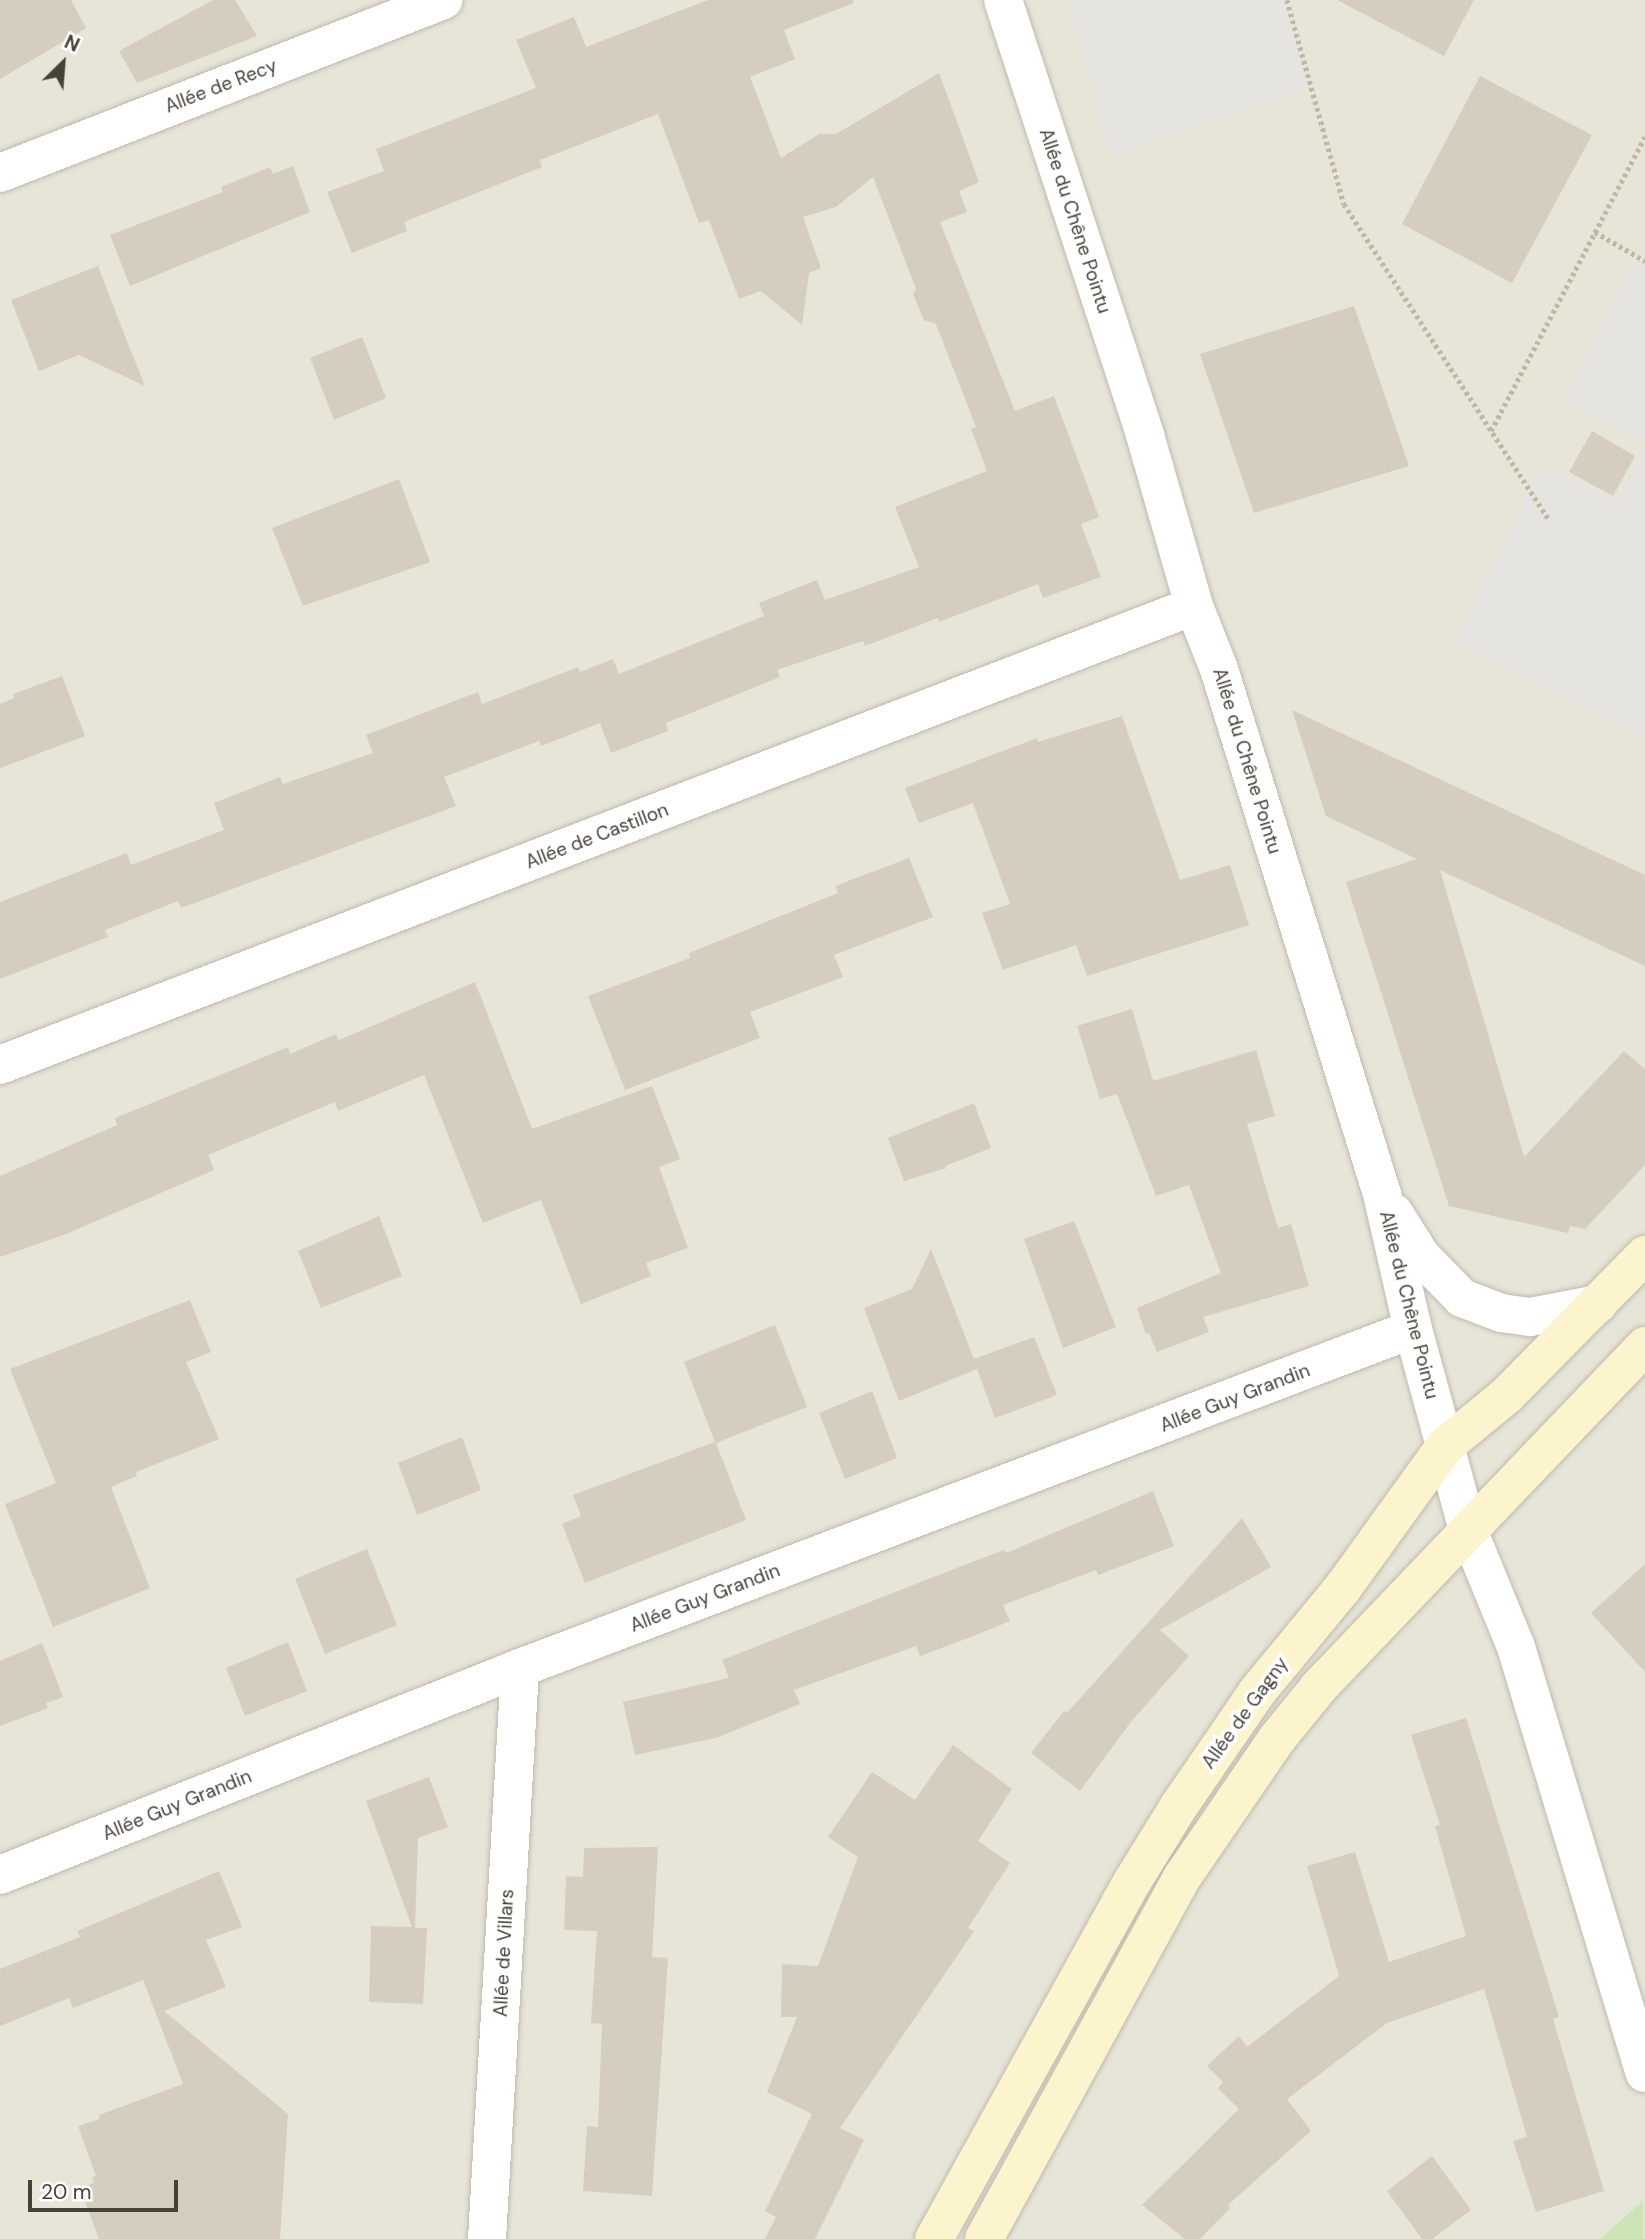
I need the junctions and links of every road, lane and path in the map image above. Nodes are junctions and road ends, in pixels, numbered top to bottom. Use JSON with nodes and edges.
{"nodes":[{"id":1,"x":443,"y":0,"type":"edge"},
{"id":2,"x":1003,"y":0,"type":"edge"},
{"id":3,"x":1287,"y":0,"type":"edge"},
{"id":4,"x":1645,"y":137,"type":"edge"},
{"id":5,"x":0,"y":173,"type":"edge"},
{"id":6,"x":1595,"y":232,"type":"junction"},
{"id":7,"x":1645,"y":261,"type":"edge"},
{"id":8,"x":1491,"y":431,"type":"junction"},
{"id":9,"x":1549,"y":520,"type":"dead end"},
{"id":10,"x":1194,"y":606,"type":"junction"},
{"id":11,"x":0,"y":1065,"type":"edge"},
{"id":12,"x":1381,"y":1194,"type":"junction"},
{"id":13,"x":1645,"y":1255,"type":"edge"},
{"id":14,"x":1598,"y":1304,"type":"junction"},
{"id":15,"x":1413,"y":1329,"type":"junction"},
{"id":16,"x":1645,"y":1346,"type":"edge"},
{"id":17,"x":1445,"y":1446,"type":"junction"},
{"id":18,"x":1468,"y":1530,"type":"junction"},
{"id":19,"x":520,"y":1668,"type":"junction"},
{"id":20,"x":0,"y":1875,"type":"edge"},
{"id":21,"x":1645,"y":2074,"type":"edge"},
{"id":22,"x":487,"y":2239,"type":"edge"},
{"id":23,"x":934,"y":2239,"type":"edge"},
{"id":24,"x":984,"y":2239,"type":"edge"}],
"edges":[{"from":1,"to":5,"type":"street","name":"Allée de Recy"},
{"from":2,"to":10,"type":"street","name":"Allée du Chêne Pointu"},
{"from":3,"to":8,"type":"path"},
{"from":4,"to":6,"type":"path"},
{"from":6,"to":7,"type":"path"},
{"from":6,"to":8,"type":"path"},
{"from":8,"to":9,"type":"path"},
{"from":10,"to":11,"type":"street","name":"Allée de Castillon"},
{"from":10,"to":12,"type":"street","name":"Allée du Chêne Pointu"},
{"from":12,"to":14,"type":"street"},
{"from":12,"to":15,"type":"street","name":"Allée du Chêne Pointu"},
{"from":13,"to":14,"type":"main road","name":"Allée de Gagny"},
{"from":14,"to":17,"type":"main road","name":"Allée de Gagny"},
{"from":15,"to":17,"type":"street","name":"Allée du Chêne Pointu"},
{"from":15,"to":19,"type":"street","name":"Allée Guy Grandin"},
{"from":16,"to":18,"type":"main road"},
{"from":17,"to":18,"type":"street","name":"Allée du Chêne Pointu"},
{"from":17,"to":23,"type":"main road","name":"Allée de Gagny"},
{"from":18,"to":21,"type":"street","name":"Allée du Chêne Pointu"},
{"from":18,"to":24,"type":"main road"},
{"from":19,"to":20,"type":"street","name":"Allée Guy Grandin"},
{"from":19,"to":22,"type":"street","name":"Allée de Villars"}]}
